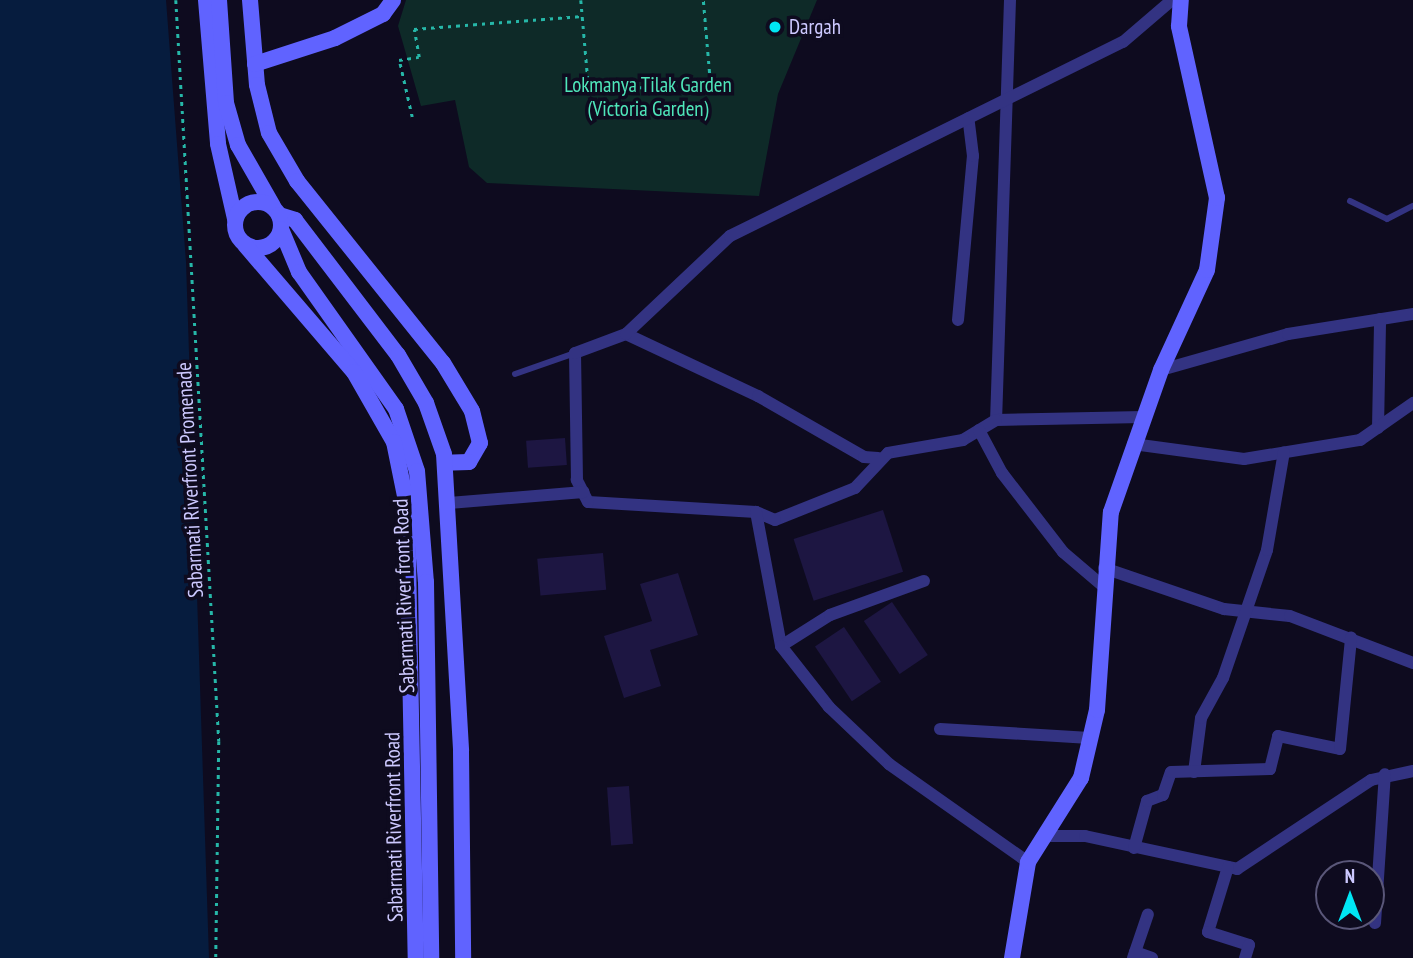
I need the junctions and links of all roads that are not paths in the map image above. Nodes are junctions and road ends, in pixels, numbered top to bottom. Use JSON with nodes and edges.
{"nodes":[{"id":1,"x":206,"y":0,"type":"edge"},
{"id":2,"x":219,"y":0,"type":"edge"},
{"id":3,"x":250,"y":0,"type":"edge"},
{"id":4,"x":393,"y":0,"type":"edge"},
{"id":5,"x":1010,"y":0,"type":"edge"},
{"id":6,"x":1172,"y":0,"type":"edge"},
{"id":7,"x":1181,"y":0,"type":"edge"},
{"id":8,"x":255,"y":64,"type":"junction"},
{"id":9,"x":1012,"y":97,"type":"junction"},
{"id":10,"x":968,"y":118,"type":"junction"},
{"id":11,"x":1350,"y":201,"type":"dead end"},
{"id":12,"x":1413,"y":206,"type":"edge"},
{"id":13,"x":278,"y":216,"type":"junction"},
{"id":14,"x":235,"y":219,"type":"junction"},
{"id":15,"x":245,"y":245,"type":"junction"},
{"id":16,"x":1413,"y":314,"type":"edge"},
{"id":17,"x":1380,"y":319,"type":"junction"},
{"id":18,"x":958,"y":320,"type":"dead end"},
{"id":19,"x":626,"y":334,"type":"junction"},
{"id":20,"x":575,"y":353,"type":"junction"},
{"id":21,"x":1161,"y":370,"type":"junction"},
{"id":22,"x":515,"y":374,"type":"dead end"},
{"id":23,"x":1413,"y":403,"type":"edge"},
{"id":24,"x":1143,"y":417,"type":"junction"},
{"id":25,"x":996,"y":420,"type":"junction"},
{"id":26,"x":1378,"y":428,"type":"junction"},
{"id":27,"x":979,"y":430,"type":"junction"},
{"id":28,"x":1133,"y":444,"type":"junction"},
{"id":29,"x":1284,"y":452,"type":"junction"},
{"id":30,"x":878,"y":458,"type":"junction"},
{"id":31,"x":444,"y":463,"type":"junction"},
{"id":32,"x":584,"y":492,"type":"junction"},
{"id":33,"x":449,"y":503,"type":"junction"},
{"id":34,"x":756,"y":512,"type":"junction"},
{"id":35,"x":1104,"y":568,"type":"junction"},
{"id":36,"x":924,"y":581,"type":"dead end"},
{"id":37,"x":1103,"y":586,"type":"junction"},
{"id":38,"x":1242,"y":610,"type":"junction"},
{"id":39,"x":1351,"y":638,"type":"junction"},
{"id":40,"x":781,"y":646,"type":"junction"},
{"id":41,"x":1413,"y":663,"type":"edge"},
{"id":42,"x":940,"y":729,"type":"dead end"},
{"id":43,"x":1090,"y":738,"type":"junction"},
{"id":44,"x":1413,"y":771,"type":"edge"},
{"id":45,"x":1194,"y":772,"type":"junction"},
{"id":46,"x":1385,"y":774,"type":"junction"},
{"id":47,"x":1046,"y":836,"type":"junction"},
{"id":48,"x":1134,"y":848,"type":"junction"},
{"id":49,"x":1379,"y":860,"type":"edge"},
{"id":50,"x":1028,"y":862,"type":"junction"},
{"id":51,"x":1228,"y":867,"type":"junction"},
{"id":52,"x":1148,"y":914,"type":"dead end"},
{"id":53,"x":1134,"y":955,"type":"edge"},
{"id":54,"x":416,"y":958,"type":"edge"},
{"id":55,"x":431,"y":958,"type":"edge"},
{"id":56,"x":463,"y":958,"type":"edge"},
{"id":57,"x":1012,"y":958,"type":"edge"},
{"id":58,"x":1152,"y":958,"type":"edge"},
{"id":59,"x":1245,"y":958,"type":"edge"}],
"edges":[{"from":1,"to":14,"type":"main road"},
{"from":2,"to":13,"type":"main road","name":"Sabarmati River front Road"},
{"from":3,"to":8,"type":"main road"},
{"from":4,"to":8,"type":"main road"},
{"from":5,"to":9,"type":"street"},
{"from":6,"to":9,"type":"street"},
{"from":7,"to":21,"type":"main road"},
{"from":8,"to":31,"type":"main road"},
{"from":9,"to":10,"type":"street"},
{"from":9,"to":25,"type":"street"},
{"from":10,"to":18,"type":"street"},
{"from":10,"to":19,"type":"street"},
{"from":11,"to":12,"type":"lane"},
{"from":13,"to":14,"type":"main road"},
{"from":13,"to":15,"type":"main road"},
{"from":13,"to":31,"type":"main road"},
{"from":13,"to":55,"type":"main road","name":"Sabarmati River front Road"},
{"from":14,"to":15,"type":"main road"},
{"from":15,"to":54,"type":"main road","name":"Sabarmati Riverfront Road"},
{"from":16,"to":17,"type":"street"},
{"from":17,"to":21,"type":"street"},
{"from":17,"to":26,"type":"street"},
{"from":19,"to":20,"type":"street"},
{"from":19,"to":30,"type":"street"},
{"from":20,"to":22,"type":"lane"},
{"from":20,"to":32,"type":"street"},
{"from":21,"to":24,"type":"main road"},
{"from":23,"to":26,"type":"street"},
{"from":24,"to":25,"type":"street"},
{"from":24,"to":28,"type":"main road"},
{"from":25,"to":27,"type":"street"},
{"from":26,"to":29,"type":"street"},
{"from":27,"to":30,"type":"street"},
{"from":27,"to":37,"type":"street"},
{"from":28,"to":29,"type":"street"},
{"from":28,"to":35,"type":"main road"},
{"from":29,"to":38,"type":"street"},
{"from":30,"to":34,"type":"street"},
{"from":31,"to":33,"type":"main road"},
{"from":32,"to":33,"type":"street"},
{"from":32,"to":34,"type":"street"},
{"from":33,"to":56,"type":"main road"},
{"from":34,"to":40,"type":"street"},
{"from":35,"to":37,"type":"main road"},
{"from":35,"to":38,"type":"street"},
{"from":36,"to":40,"type":"street"},
{"from":37,"to":43,"type":"main road"},
{"from":38,"to":39,"type":"street"},
{"from":38,"to":45,"type":"street"},
{"from":39,"to":41,"type":"street"},
{"from":39,"to":45,"type":"street"},
{"from":40,"to":50,"type":"street"},
{"from":42,"to":43,"type":"street"},
{"from":43,"to":47,"type":"main road"},
{"from":44,"to":46,"type":"street"},
{"from":45,"to":48,"type":"street"},
{"from":46,"to":49,"type":"street"},
{"from":46,"to":51,"type":"street"},
{"from":47,"to":48,"type":"street"},
{"from":47,"to":50,"type":"main road"},
{"from":48,"to":51,"type":"street"},
{"from":50,"to":57,"type":"main road"},
{"from":51,"to":59,"type":"street"},
{"from":52,"to":53,"type":"street"},
{"from":53,"to":58,"type":"street"}]}
